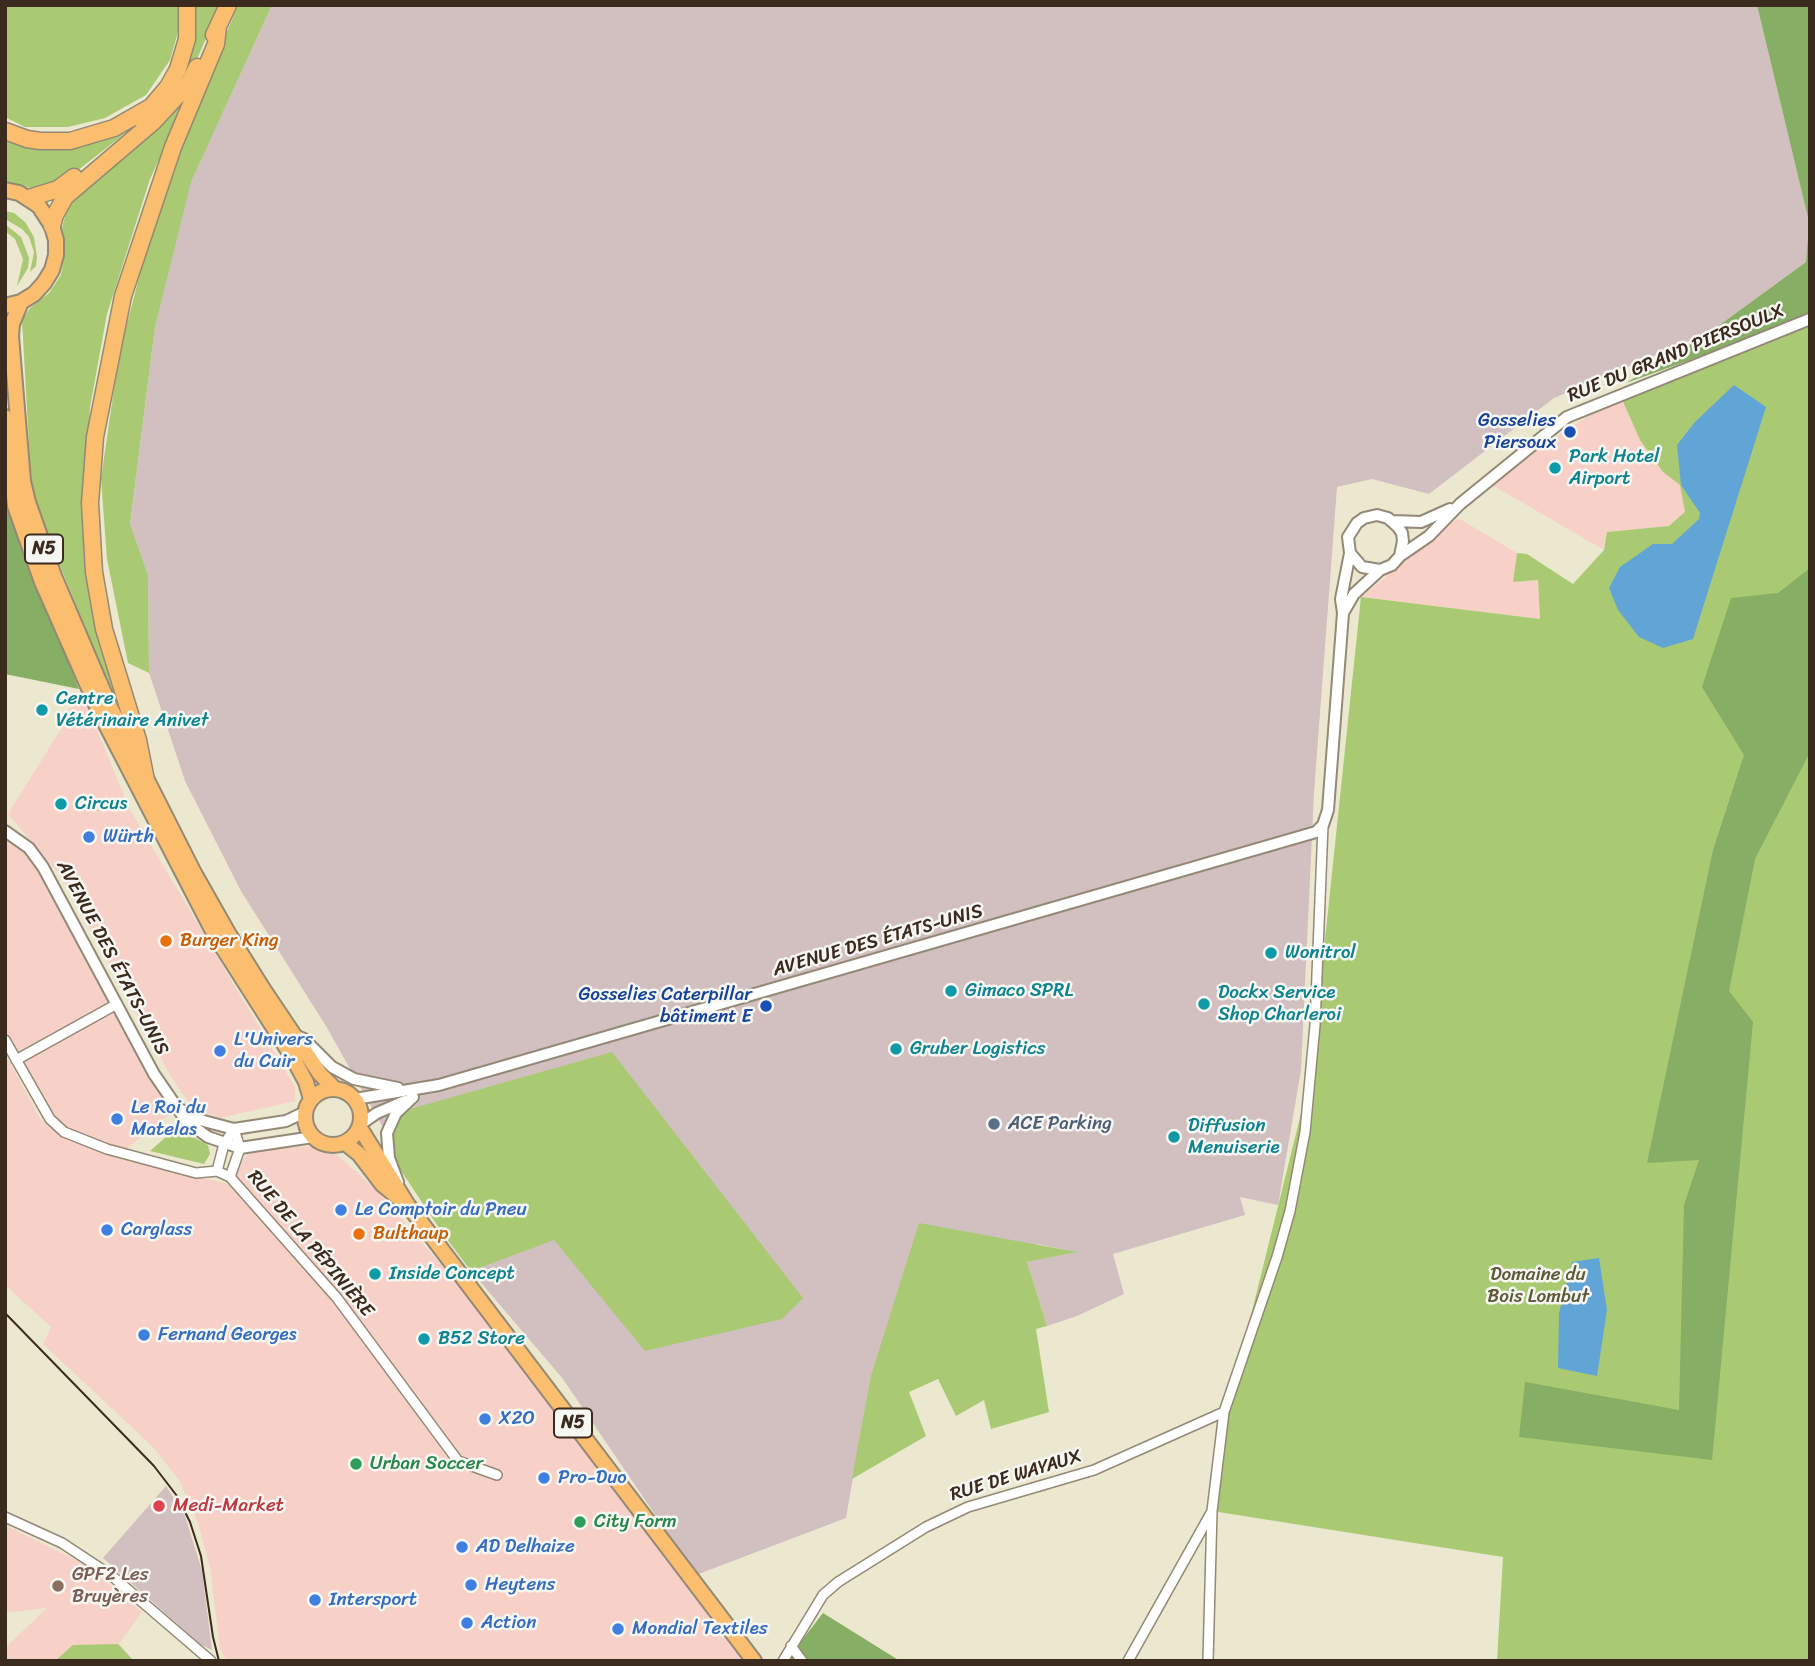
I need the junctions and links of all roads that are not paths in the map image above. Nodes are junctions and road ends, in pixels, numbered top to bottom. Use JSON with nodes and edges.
{"nodes":[{"id":1,"x":187,"y":5,"type":"edge"},
{"id":2,"x":228,"y":5,"type":"edge"},
{"id":3,"x":218,"y":27,"type":"junction"},
{"id":4,"x":156,"y":102,"type":"junction"},
{"id":5,"x":5,"y":131,"type":"edge"},
{"id":6,"x":5,"y":190,"type":"edge"},
{"id":7,"x":29,"y":198,"type":"junction"},
{"id":8,"x":52,"y":226,"type":"junction"},
{"id":9,"x":21,"y":302,"type":"junction"},
{"id":10,"x":5,"y":306,"type":"edge"},
{"id":11,"x":1810,"y":319,"type":"edge"},
{"id":12,"x":5,"y":417,"type":"edge"},
{"id":13,"x":1460,"y":505,"type":"junction"},
{"id":14,"x":1393,"y":521,"type":"junction"},
{"id":15,"x":1350,"y":553,"type":"junction"},
{"id":16,"x":1400,"y":556,"type":"junction"},
{"id":17,"x":1380,"y":570,"type":"junction"},
{"id":18,"x":1343,"y":613,"type":"junction"},
{"id":19,"x":146,"y":780,"type":"junction"},
{"id":20,"x":1323,"y":825,"type":"junction"},
{"id":21,"x":5,"y":831,"type":"edge"},
{"id":22,"x":117,"y":1004,"type":"junction"},
{"id":23,"x":293,"y":1034,"type":"junction"},
{"id":24,"x":5,"y":1040,"type":"edge"},
{"id":25,"x":16,"y":1060,"type":"junction"},
{"id":26,"x":439,"y":1085,"type":"junction"},
{"id":27,"x":335,"y":1089,"type":"junction"},
{"id":28,"x":404,"y":1089,"type":"junction"},
{"id":29,"x":413,"y":1097,"type":"junction"},
{"id":30,"x":355,"y":1098,"type":"junction"},
{"id":31,"x":308,"y":1105,"type":"junction"},
{"id":32,"x":179,"y":1109,"type":"junction"},
{"id":33,"x":360,"y":1126,"type":"junction"},
{"id":34,"x":234,"y":1129,"type":"junction"},
{"id":35,"x":313,"y":1137,"type":"junction"},
{"id":36,"x":345,"y":1143,"type":"junction"},
{"id":37,"x":224,"y":1144,"type":"junction"},
{"id":38,"x":240,"y":1148,"type":"junction"},
{"id":39,"x":218,"y":1171,"type":"junction"},
{"id":40,"x":230,"y":1177,"type":"junction"},
{"id":41,"x":407,"y":1204,"type":"junction"},
{"id":42,"x":1224,"y":1412,"type":"junction"},
{"id":43,"x":496,"y":1475,"type":"dead end"},
{"id":44,"x":1212,"y":1511,"type":"junction"},
{"id":45,"x":5,"y":1517,"type":"edge"},
{"id":46,"x":791,"y":1646,"type":"junction"},
{"id":47,"x":211,"y":1661,"type":"edge"},
{"id":48,"x":754,"y":1661,"type":"edge"},
{"id":49,"x":783,"y":1661,"type":"edge"},
{"id":50,"x":802,"y":1661,"type":"edge"},
{"id":51,"x":1128,"y":1661,"type":"edge"},
{"id":52,"x":1208,"y":1661,"type":"edge"}],
"edges":[{"from":1,"to":4,"type":"highway"},
{"from":2,"to":3,"type":"highway"},
{"from":3,"to":8,"type":"highway"},
{"from":3,"to":19,"type":"highway"},
{"from":4,"to":5,"type":"highway"},
{"from":4,"to":7,"type":"highway"},
{"from":6,"to":7,"type":"main road"},
{"from":7,"to":8,"type":"main road"},
{"from":8,"to":9,"type":"main road"},
{"from":9,"to":10,"type":"main road"},
{"from":9,"to":19,"type":"main road","number":"N5"},
{"from":11,"to":13,"type":"street","name":"RUE DU GRAND PIERSOULX"},
{"from":12,"to":31,"type":"main road","number":"N5"},
{"from":13,"to":14,"type":"street","name":"RUE DU GRAND PIERSOULX"},
{"from":13,"to":16,"type":"street","name":"RUE DU GRAND PIERSOULX"},
{"from":14,"to":15,"type":"street"},
{"from":14,"to":16,"type":"street"},
{"from":15,"to":17,"type":"street"},
{"from":15,"to":18,"type":"street"},
{"from":16,"to":17,"type":"street"},
{"from":17,"to":18,"type":"street"},
{"from":18,"to":20,"type":"street"},
{"from":19,"to":23,"type":"main road","number":"N5"},
{"from":20,"to":26,"type":"street","name":"AVENUE DES ÉTATS-UNIS"},
{"from":20,"to":42,"type":"street"},
{"from":21,"to":22,"type":"street","name":"AVENUE DES ÉTATS-UNIS"},
{"from":22,"to":25,"type":"street"},
{"from":22,"to":32,"type":"street","name":"AVENUE DES ÉTATS-UNIS"},
{"from":23,"to":27,"type":"main road","number":"N5"},
{"from":23,"to":28,"type":"street"},
{"from":24,"to":25,"type":"street","name":"RUE DE LA PÉPINIÈRE"},
{"from":25,"to":39,"type":"street","name":"RUE DE LA PÉPINIÈRE"},
{"from":26,"to":28,"type":"street","name":"AVENUE DES ÉTATS-UNIS"},
{"from":26,"to":29,"type":"street","name":"AVENUE DES ÉTATS-UNIS"},
{"from":27,"to":30,"type":"main road","number":"N5"},
{"from":27,"to":31,"type":"main road"},
{"from":28,"to":30,"type":"street","name":"AVENUE DES ÉTATS-UNIS"},
{"from":29,"to":33,"type":"street","name":"AVENUE DES ÉTATS-UNIS"},
{"from":29,"to":41,"type":"street"},
{"from":30,"to":33,"type":"main road","number":"N5"},
{"from":31,"to":34,"type":"street"},
{"from":31,"to":35,"type":"main road","number":"N5"},
{"from":32,"to":34,"type":"street"},
{"from":32,"to":37,"type":"street","name":"AVENUE DES ÉTATS-UNIS"},
{"from":33,"to":36,"type":"main road"},
{"from":33,"to":41,"type":"main road","number":"N5"},
{"from":34,"to":37,"type":"street"},
{"from":34,"to":38,"type":"street"},
{"from":35,"to":36,"type":"main road"},
{"from":35,"to":38,"type":"street","name":"AVENUE DES ÉTATS-UNIS"},
{"from":36,"to":41,"type":"main road","number":"N5"},
{"from":37,"to":38,"type":"street","name":"AVENUE DES ÉTATS-UNIS"},
{"from":37,"to":39,"type":"street"},
{"from":38,"to":40,"type":"street"},
{"from":39,"to":40,"type":"street","name":"RUE DE LA PÉPINIÈRE"},
{"from":40,"to":43,"type":"street","name":"RUE DE LA PÉPINIÈRE"},
{"from":41,"to":48,"type":"main road","number":"N5"},
{"from":42,"to":44,"type":"street"},
{"from":42,"to":46,"type":"street","name":"RUE DE WAYAUX"},
{"from":44,"to":51,"type":"street"},
{"from":44,"to":52,"type":"street"},
{"from":45,"to":47,"type":"street"},
{"from":46,"to":49,"type":"street","name":"RUE DE WAYAUX"},
{"from":46,"to":50,"type":"street"}]}
